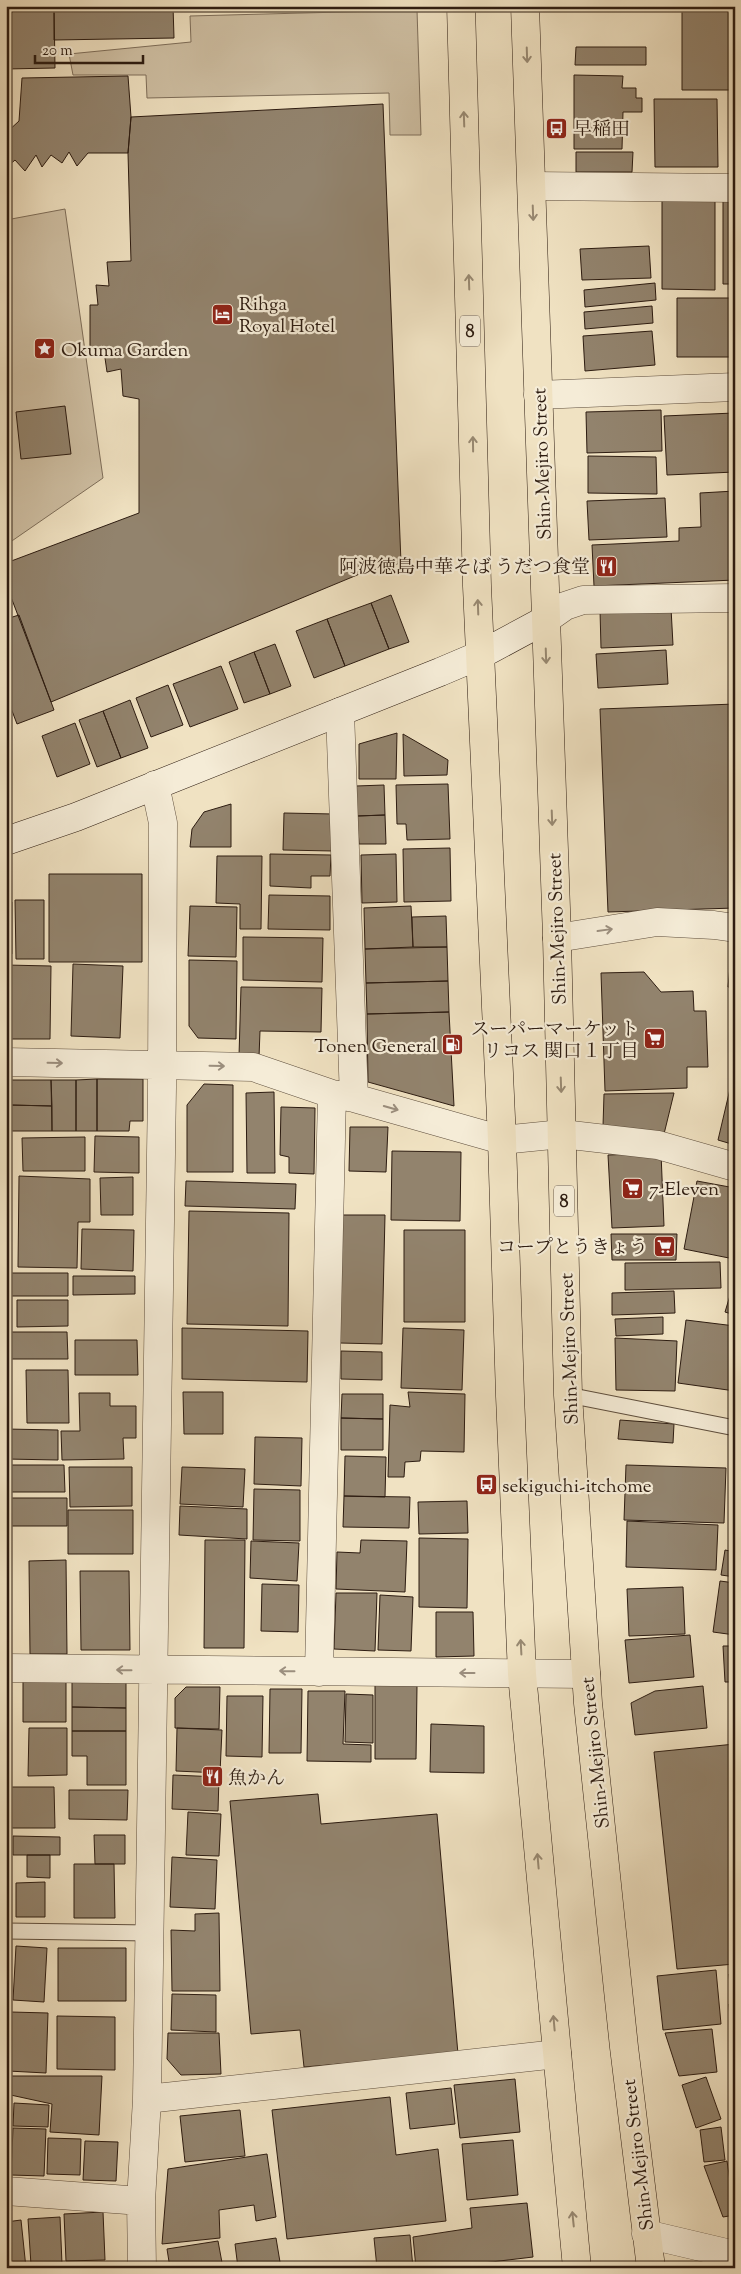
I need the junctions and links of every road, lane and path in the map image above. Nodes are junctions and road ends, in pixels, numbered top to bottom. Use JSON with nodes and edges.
{"nodes":[{"id":1,"x":461,"y":6,"type":"edge"},
{"id":2,"x":525,"y":6,"type":"edge"},
{"id":3,"x":532,"y":186,"type":"junction"},
{"id":4,"x":735,"y":188,"type":"edge"},
{"id":5,"x":735,"y":387,"type":"edge"},
{"id":6,"x":538,"y":396,"type":"junction"},
{"id":7,"x":735,"y":598,"type":"edge"},
{"id":8,"x":545,"y":620,"type":"junction"},
{"id":9,"x":480,"y":655,"type":"junction"},
{"id":10,"x":340,"y":712,"type":"junction"},
{"id":11,"x":155,"y":785,"type":"junction"},
{"id":12,"x":6,"y":841,"type":"edge"},
{"id":13,"x":735,"y":928,"type":"edge"},
{"id":14,"x":557,"y":938,"type":"junction"},
{"id":15,"x":6,"y":1062,"type":"edge"},
{"id":16,"x":162,"y":1065,"type":"junction"},
{"id":17,"x":343,"y":1096,"type":"junction"},
{"id":18,"x":562,"y":1134,"type":"junction"},
{"id":19,"x":502,"y":1140,"type":"junction"},
{"id":20,"x":735,"y":1167,"type":"edge"},
{"id":21,"x":568,"y":1395,"type":"junction"},
{"id":22,"x":735,"y":1428,"type":"edge"},
{"id":23,"x":6,"y":1668,"type":"edge"},
{"id":24,"x":153,"y":1670,"type":"junction"},
{"id":25,"x":319,"y":1672,"type":"junction"},
{"id":26,"x":522,"y":1674,"type":"junction"},
{"id":27,"x":586,"y":1674,"type":"junction"},
{"id":28,"x":6,"y":1931,"type":"edge"},
{"id":29,"x":150,"y":1933,"type":"junction"},
{"id":30,"x":556,"y":2054,"type":"junction"},
{"id":31,"x":147,"y":2099,"type":"junction"},
{"id":32,"x":6,"y":2191,"type":"edge"},
{"id":33,"x":141,"y":2201,"type":"junction"},
{"id":34,"x":646,"y":2234,"type":"junction"},
{"id":35,"x":735,"y":2256,"type":"edge"},
{"id":36,"x":142,"y":2268,"type":"edge"},
{"id":37,"x":577,"y":2268,"type":"edge"},
{"id":38,"x":651,"y":2268,"type":"edge"}],
"edges":[{"from":9,"to":1,"type":"main road","number":"8","one_way":true},
{"from":2,"to":3,"type":"main road","name":"Shin-Mejiro Street","number":"8","one_way":true},
{"from":3,"to":4,"type":"street"},
{"from":3,"to":6,"type":"main road","name":"Shin-Mejiro Street","number":"8","one_way":true},
{"from":5,"to":6,"type":"street"},
{"from":6,"to":8,"type":"main road","name":"Shin-Mejiro Street","number":"8"},
{"from":7,"to":8,"type":"street"},
{"from":8,"to":9,"type":"street"},
{"from":8,"to":14,"type":"main road","name":"Shin-Mejiro Street","number":"8","one_way":true},
{"from":9,"to":10,"type":"street"},
{"from":9,"to":19,"type":"main road","number":"8"},
{"from":10,"to":11,"type":"street"},
{"from":10,"to":17,"type":"street"},
{"from":11,"to":12,"type":"street"},
{"from":11,"to":16,"type":"street"},
{"from":14,"to":13,"type":"street","one_way":true},
{"from":14,"to":18,"type":"main road","name":"Shin-Mejiro Street","number":"8","one_way":true},
{"from":15,"to":16,"type":"street","one_way":true},
{"from":16,"to":17,"type":"street","one_way":true},
{"from":16,"to":24,"type":"street"},
{"from":17,"to":19,"type":"street","one_way":true},
{"from":17,"to":25,"type":"street"},
{"from":18,"to":19,"type":"street"},
{"from":18,"to":20,"type":"street"},
{"from":18,"to":21,"type":"main road","name":"Shin-Mejiro Street","number":"8"},
{"from":26,"to":19,"type":"main road","number":"8","one_way":true},
{"from":21,"to":22,"type":"lane"},
{"from":21,"to":27,"type":"main road","name":"Shin-Mejiro Street","number":"8"},
{"from":24,"to":23,"type":"street","one_way":true},
{"from":25,"to":24,"type":"street","one_way":true},
{"from":24,"to":29,"type":"street"},
{"from":26,"to":25,"type":"street","one_way":true},
{"from":26,"to":27,"type":"street"},
{"from":30,"to":26,"type":"main road","number":"8","one_way":true},
{"from":27,"to":34,"type":"main road","name":"Shin-Mejiro Street","number":"8"},
{"from":28,"to":29,"type":"lane"},
{"from":29,"to":31,"type":"street"},
{"from":30,"to":31,"type":"street"},
{"from":37,"to":30,"type":"main road","number":"8","one_way":true},
{"from":31,"to":33,"type":"street"},
{"from":32,"to":33,"type":"street"},
{"from":33,"to":36,"type":"street"},
{"from":34,"to":35,"type":"street"},
{"from":34,"to":38,"type":"main road","name":"Shin-Mejiro Street","number":"8"}]}
